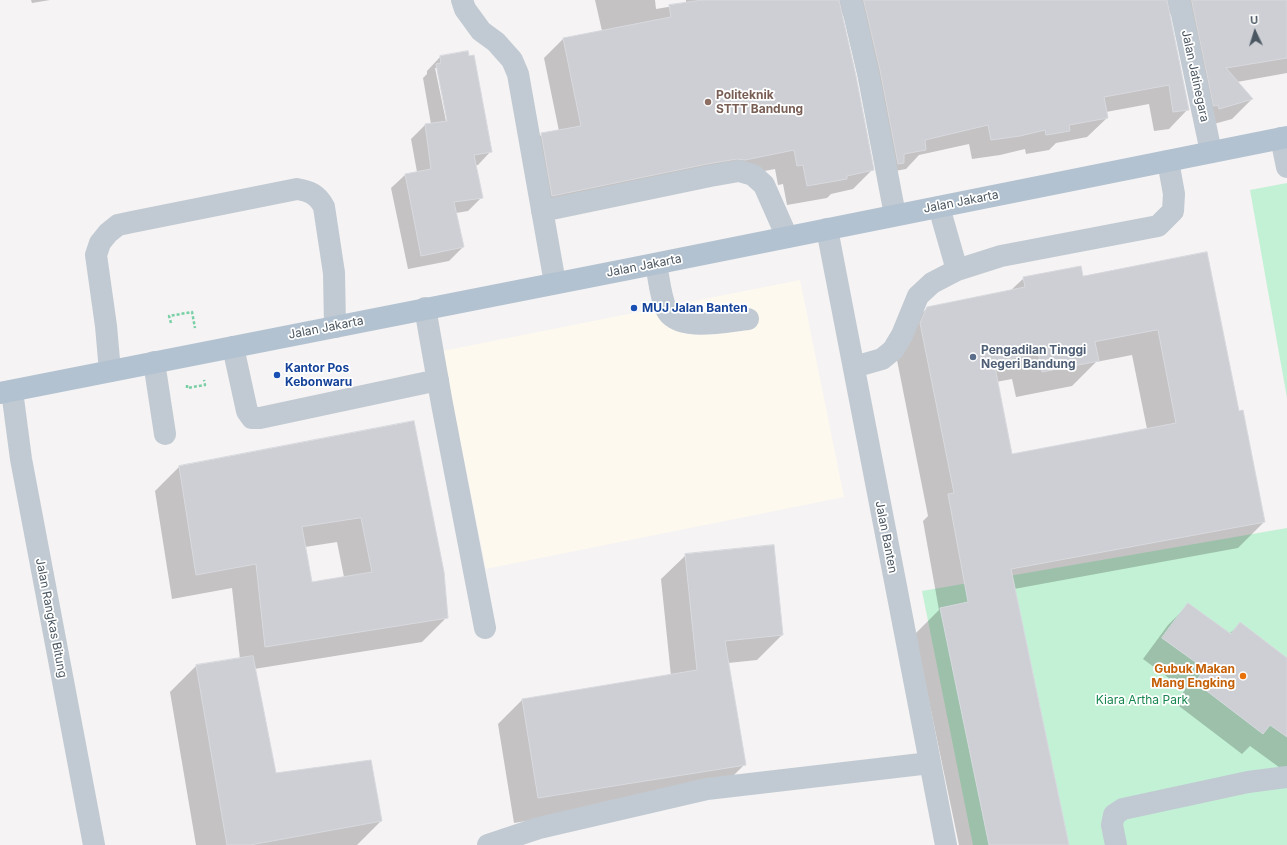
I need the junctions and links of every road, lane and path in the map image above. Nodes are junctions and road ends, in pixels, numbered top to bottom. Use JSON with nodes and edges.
{"nodes":[{"id":1,"x":462,"y":0,"type":"edge"},
{"id":2,"x":851,"y":0,"type":"edge"},
{"id":3,"x":1179,"y":0,"type":"edge"},
{"id":4,"x":1284,"y":138,"type":"edge"},
{"id":5,"x":1211,"y":152,"type":"junction"},
{"id":6,"x":1168,"y":161,"type":"junction"},
{"id":7,"x":1287,"y":167,"type":"edge"},
{"id":8,"x":939,"y":207,"type":"junction"},
{"id":9,"x":542,"y":211,"type":"junction"},
{"id":10,"x":895,"y":215,"type":"junction"},
{"id":11,"x":827,"y":229,"type":"junction"},
{"id":12,"x":787,"y":237,"type":"junction"},
{"id":13,"x":656,"y":264,"type":"junction"},
{"id":14,"x":957,"y":270,"type":"junction"},
{"id":15,"x":555,"y":283,"type":"junction"},
{"id":16,"x":425,"y":308,"type":"junction"},
{"id":17,"x":192,"y":312,"type":"dead end"},
{"id":18,"x":748,"y":319,"type":"dead end"},
{"id":19,"x":171,"y":323,"type":"dead end"},
{"id":20,"x":335,"y":327,"type":"junction"},
{"id":21,"x":233,"y":347,"type":"junction"},
{"id":22,"x":154,"y":362,"type":"junction"},
{"id":23,"x":854,"y":367,"type":"junction"},
{"id":24,"x":110,"y":371,"type":"junction"},
{"id":25,"x":438,"y":380,"type":"junction"},
{"id":26,"x":187,"y":383,"type":"dead end"},
{"id":27,"x":205,"y":385,"type":"dead end"},
{"id":28,"x":6,"y":392,"type":"edge"},
{"id":29,"x":165,"y":434,"type":"dead end"},
{"id":30,"x":485,"y":628,"type":"dead end"},
{"id":31,"x":930,"y":763,"type":"junction"},
{"id":32,"x":1287,"y":777,"type":"edge"},
{"id":33,"x":94,"y":845,"type":"edge"},
{"id":34,"x":488,"y":845,"type":"edge"},
{"id":35,"x":946,"y":845,"type":"edge"},
{"id":36,"x":1116,"y":845,"type":"edge"}],
"edges":[{"from":1,"to":9,"type":"street"},
{"from":2,"to":10,"type":"street"},
{"from":3,"to":5,"type":"street","name":"Jalan Jatinegara"},
{"from":4,"to":5,"type":"main road","name":"Jalan Jakarta"},
{"from":4,"to":7,"type":"street"},
{"from":5,"to":6,"type":"main road","name":"Jalan Jakarta"},
{"from":6,"to":8,"type":"main road","name":"Jalan Jakarta"},
{"from":6,"to":14,"type":"street"},
{"from":8,"to":10,"type":"main road","name":"Jalan Jakarta"},
{"from":8,"to":14,"type":"street"},
{"from":9,"to":12,"type":"street"},
{"from":9,"to":15,"type":"street"},
{"from":10,"to":11,"type":"main road","name":"Jalan Jakarta"},
{"from":11,"to":12,"type":"main road","name":"Jalan Jakarta"},
{"from":11,"to":23,"type":"street","name":"Jalan Banten"},
{"from":12,"to":13,"type":"main road","name":"Jalan Jakarta"},
{"from":13,"to":15,"type":"main road","name":"Jalan Jakarta"},
{"from":13,"to":18,"type":"street"},
{"from":14,"to":23,"type":"street"},
{"from":15,"to":16,"type":"main road","name":"Jalan Jakarta"},
{"from":16,"to":20,"type":"main road","name":"Jalan Jakarta"},
{"from":16,"to":25,"type":"street"},
{"from":17,"to":19,"type":"path"},
{"from":20,"to":21,"type":"main road","name":"Jalan Jakarta"},
{"from":20,"to":24,"type":"street"},
{"from":21,"to":22,"type":"main road","name":"Jalan Jakarta"},
{"from":21,"to":25,"type":"street"},
{"from":22,"to":24,"type":"main road","name":"Jalan Jakarta"},
{"from":22,"to":29,"type":"street"},
{"from":23,"to":31,"type":"street","name":"Jalan Banten"},
{"from":24,"to":28,"type":"main road","name":"Jalan Jakarta"},
{"from":25,"to":30,"type":"street"},
{"from":26,"to":27,"type":"path"},
{"from":28,"to":33,"type":"street","name":"Jalan Rangkas Bitung"},
{"from":31,"to":34,"type":"street"},
{"from":31,"to":35,"type":"street","name":"Jalan Banten"},
{"from":32,"to":36,"type":"street"}]}
